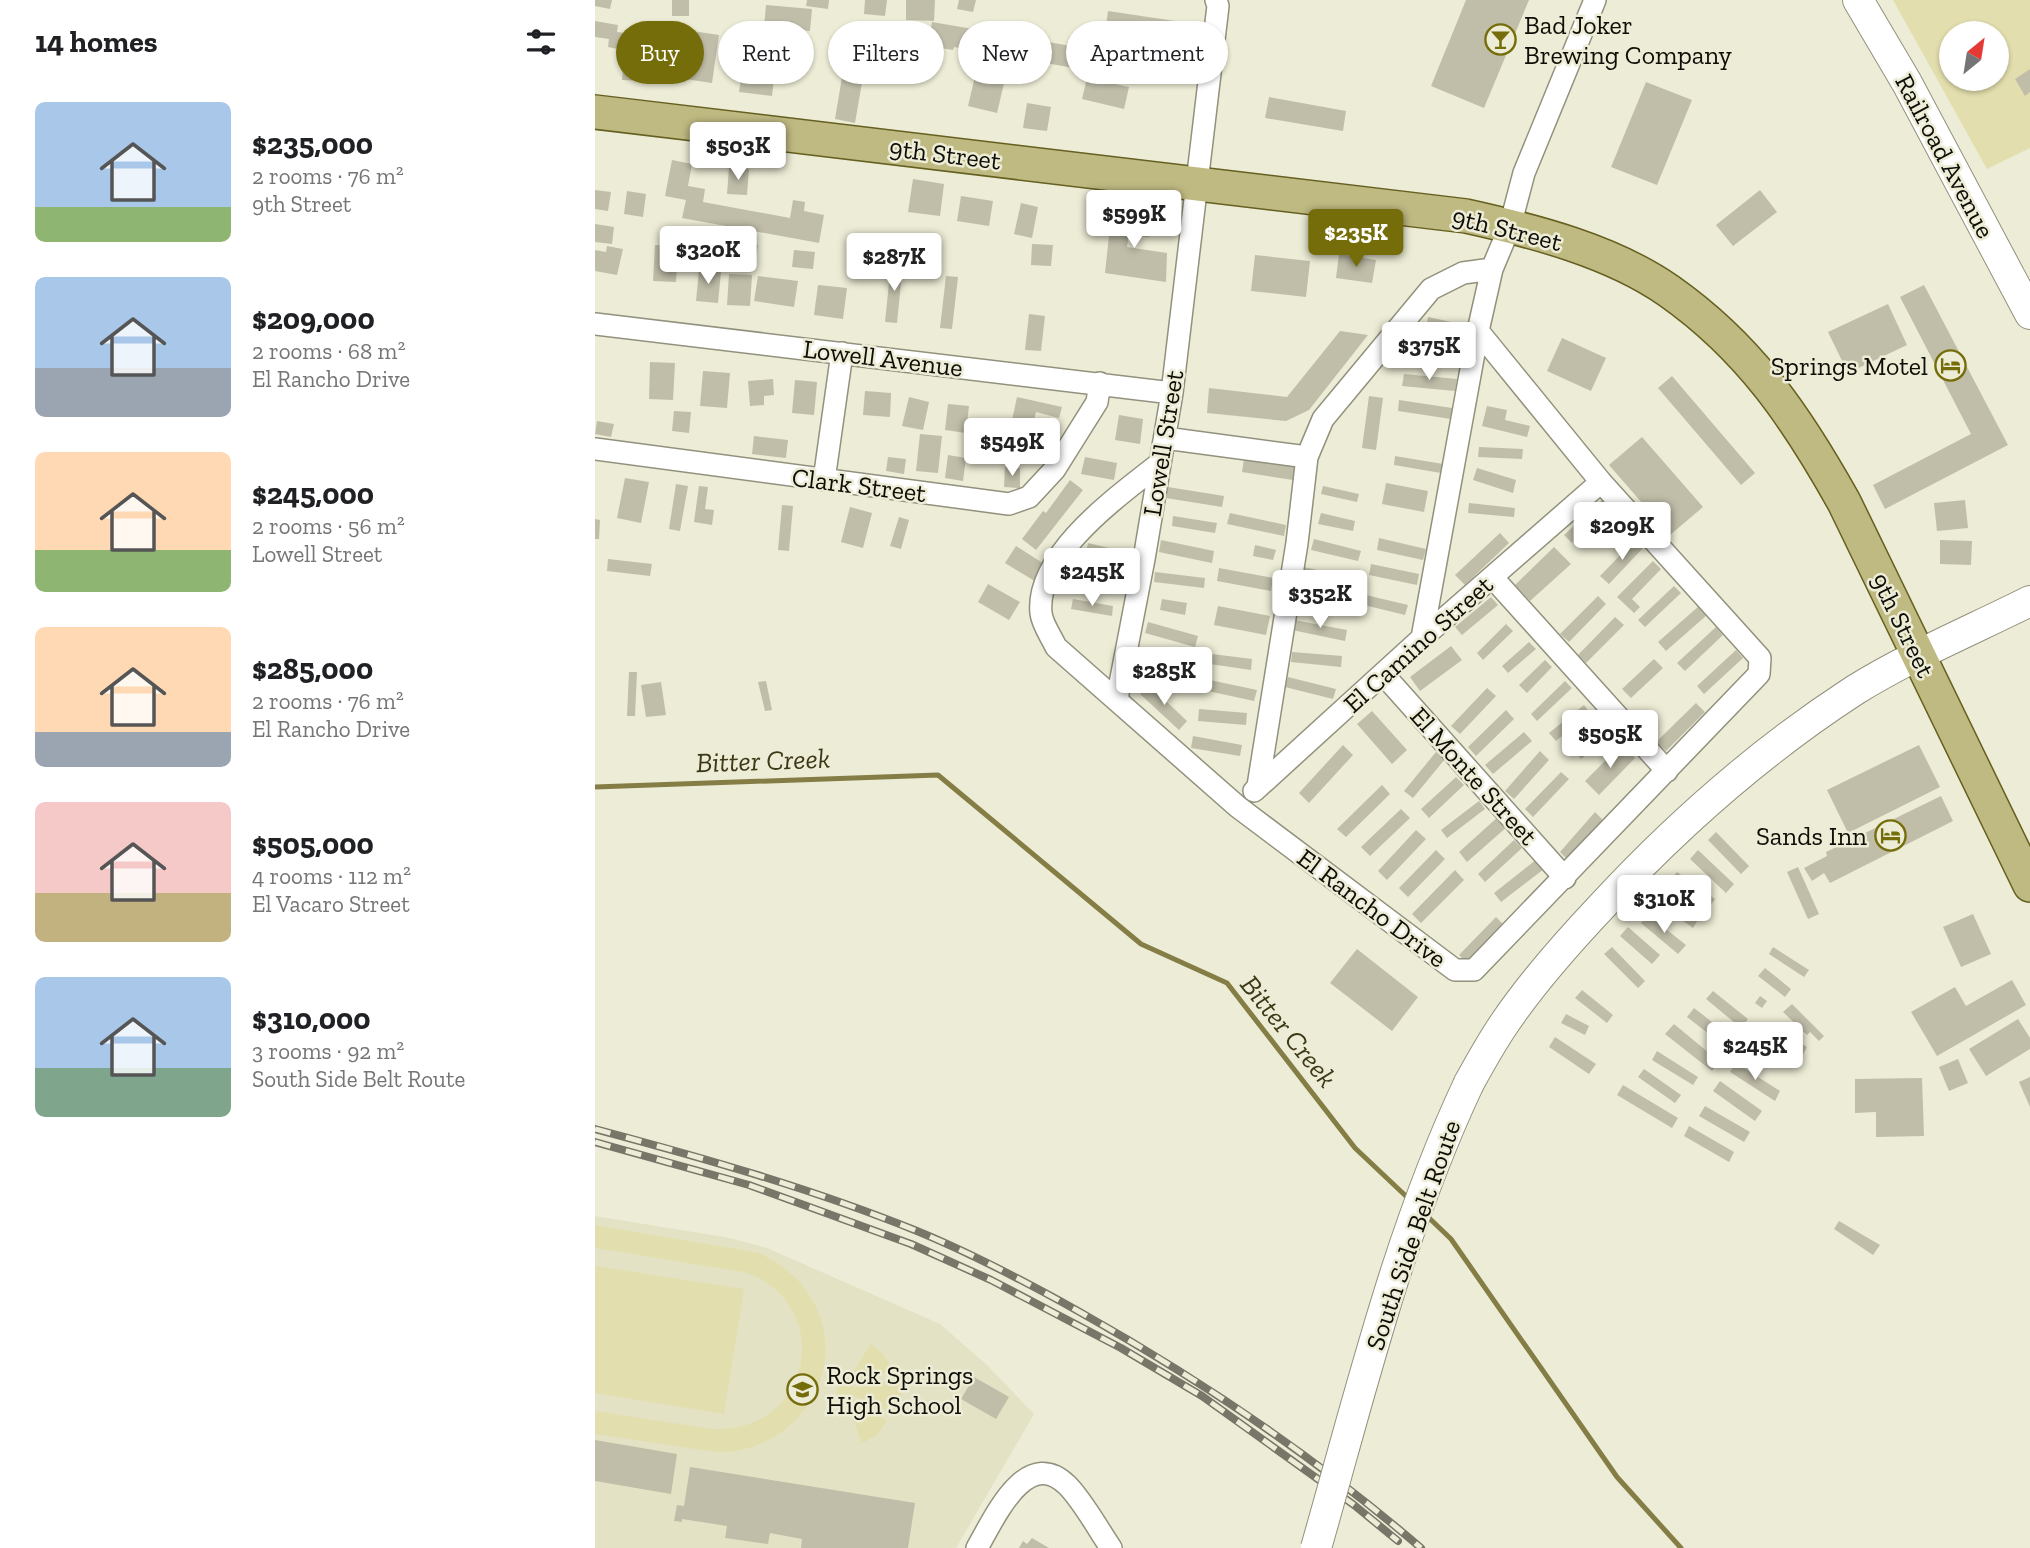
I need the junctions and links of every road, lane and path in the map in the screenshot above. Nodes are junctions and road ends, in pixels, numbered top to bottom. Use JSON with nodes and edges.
{"nodes":[{"id":1,"x":1216,"y":0,"type":"edge"},
{"id":2,"x":1595,"y":0,"type":"edge"},
{"id":3,"x":1858,"y":0,"type":"edge"},
{"id":4,"x":595,"y":112,"type":"edge"},
{"id":5,"x":1196,"y":184,"type":"junction"},
{"id":6,"x":1510,"y":226,"type":"junction"},
{"id":7,"x":1492,"y":269,"type":"junction"},
{"id":8,"x":2030,"y":314,"type":"edge"},
{"id":9,"x":595,"y":324,"type":"edge"},
{"id":10,"x":1478,"y":331,"type":"junction"},
{"id":11,"x":842,"y":353,"type":"junction"},
{"id":12,"x":1100,"y":383,"type":"junction"},
{"id":13,"x":1172,"y":393,"type":"junction"},
{"id":14,"x":1165,"y":438,"type":"junction"},
{"id":15,"x":595,"y":449,"type":"edge"},
{"id":16,"x":1307,"y":457,"type":"junction"},
{"id":17,"x":1160,"y":463,"type":"junction"},
{"id":18,"x":824,"y":480,"type":"junction"},
{"id":19,"x":1601,"y":482,"type":"junction"},
{"id":20,"x":1493,"y":578,"type":"junction"},
{"id":21,"x":2030,"y":601,"type":"edge"},
{"id":22,"x":1422,"y":638,"type":"junction"},
{"id":23,"x":1918,"y":656,"type":"junction"},
{"id":24,"x":1383,"y":674,"type":"junction"},
{"id":25,"x":1117,"y":699,"type":"junction"},
{"id":26,"x":1667,"y":771,"type":"junction"},
{"id":27,"x":1258,"y":786,"type":"junction"},
{"id":28,"x":1238,"y":807,"type":"junction"},
{"id":29,"x":1565,"y":878,"type":"junction"},
{"id":30,"x":2030,"y":886,"type":"edge"},
{"id":31,"x":977,"y":1548,"type":"edge"},
{"id":32,"x":1111,"y":1548,"type":"edge"},
{"id":33,"x":1316,"y":1548,"type":"edge"}],
"edges":[{"from":1,"to":5,"type":"street","name":"Lowell Street"},
{"from":2,"to":6,"type":"street"},
{"from":3,"to":8,"type":"main road","name":"Railroad Avenue"},
{"from":4,"to":5,"type":"main road","name":"9th Street"},
{"from":5,"to":6,"type":"main road","name":"9th Street"},
{"from":5,"to":13,"type":"street","name":"Lowell Street"},
{"from":6,"to":7,"type":"street"},
{"from":6,"to":23,"type":"main road","name":"9th Street"},
{"from":7,"to":10,"type":"street"},
{"from":7,"to":16,"type":"street"},
{"from":9,"to":11,"type":"street","name":"Lowell Avenue"},
{"from":10,"to":19,"type":"street","name":"El Rancho Drive"},
{"from":10,"to":22,"type":"street"},
{"from":11,"to":12,"type":"street","name":"Lowell Avenue"},
{"from":11,"to":18,"type":"street"},
{"from":12,"to":13,"type":"street","name":"Lowell Avenue"},
{"from":12,"to":18,"type":"street","name":"Clark Street"},
{"from":13,"to":14,"type":"street","name":"Lowell Street"},
{"from":14,"to":16,"type":"street"},
{"from":14,"to":17,"type":"street","name":"Lowell Street"},
{"from":15,"to":18,"type":"street","name":"Clark Street"},
{"from":16,"to":27,"type":"street"},
{"from":17,"to":25,"type":"street","name":"Lowell Street"},
{"from":17,"to":25,"type":"street","name":"El Rancho Drive"},
{"from":19,"to":20,"type":"street","name":"El Camino Street"},
{"from":19,"to":26,"type":"street","name":"El Rancho Drive"},
{"from":20,"to":22,"type":"street","name":"El Camino Street"},
{"from":20,"to":26,"type":"street"},
{"from":21,"to":23,"type":"main road"},
{"from":22,"to":24,"type":"street","name":"El Camino Street"},
{"from":23,"to":30,"type":"main road","name":"9th Street"},
{"from":23,"to":33,"type":"main road","name":"South Side Belt Route","bridge":true},
{"from":24,"to":27,"type":"street","name":"El Camino Street"},
{"from":24,"to":29,"type":"street","name":"El Monte Street"},
{"from":25,"to":28,"type":"street","name":"El Rancho Drive"},
{"from":26,"to":29,"type":"street","name":"El Rancho Drive"},
{"from":27,"to":28,"type":"street","name":"El Camino Street"},
{"from":28,"to":29,"type":"street","name":"El Rancho Drive"},
{"from":31,"to":32,"type":"street"}]}
